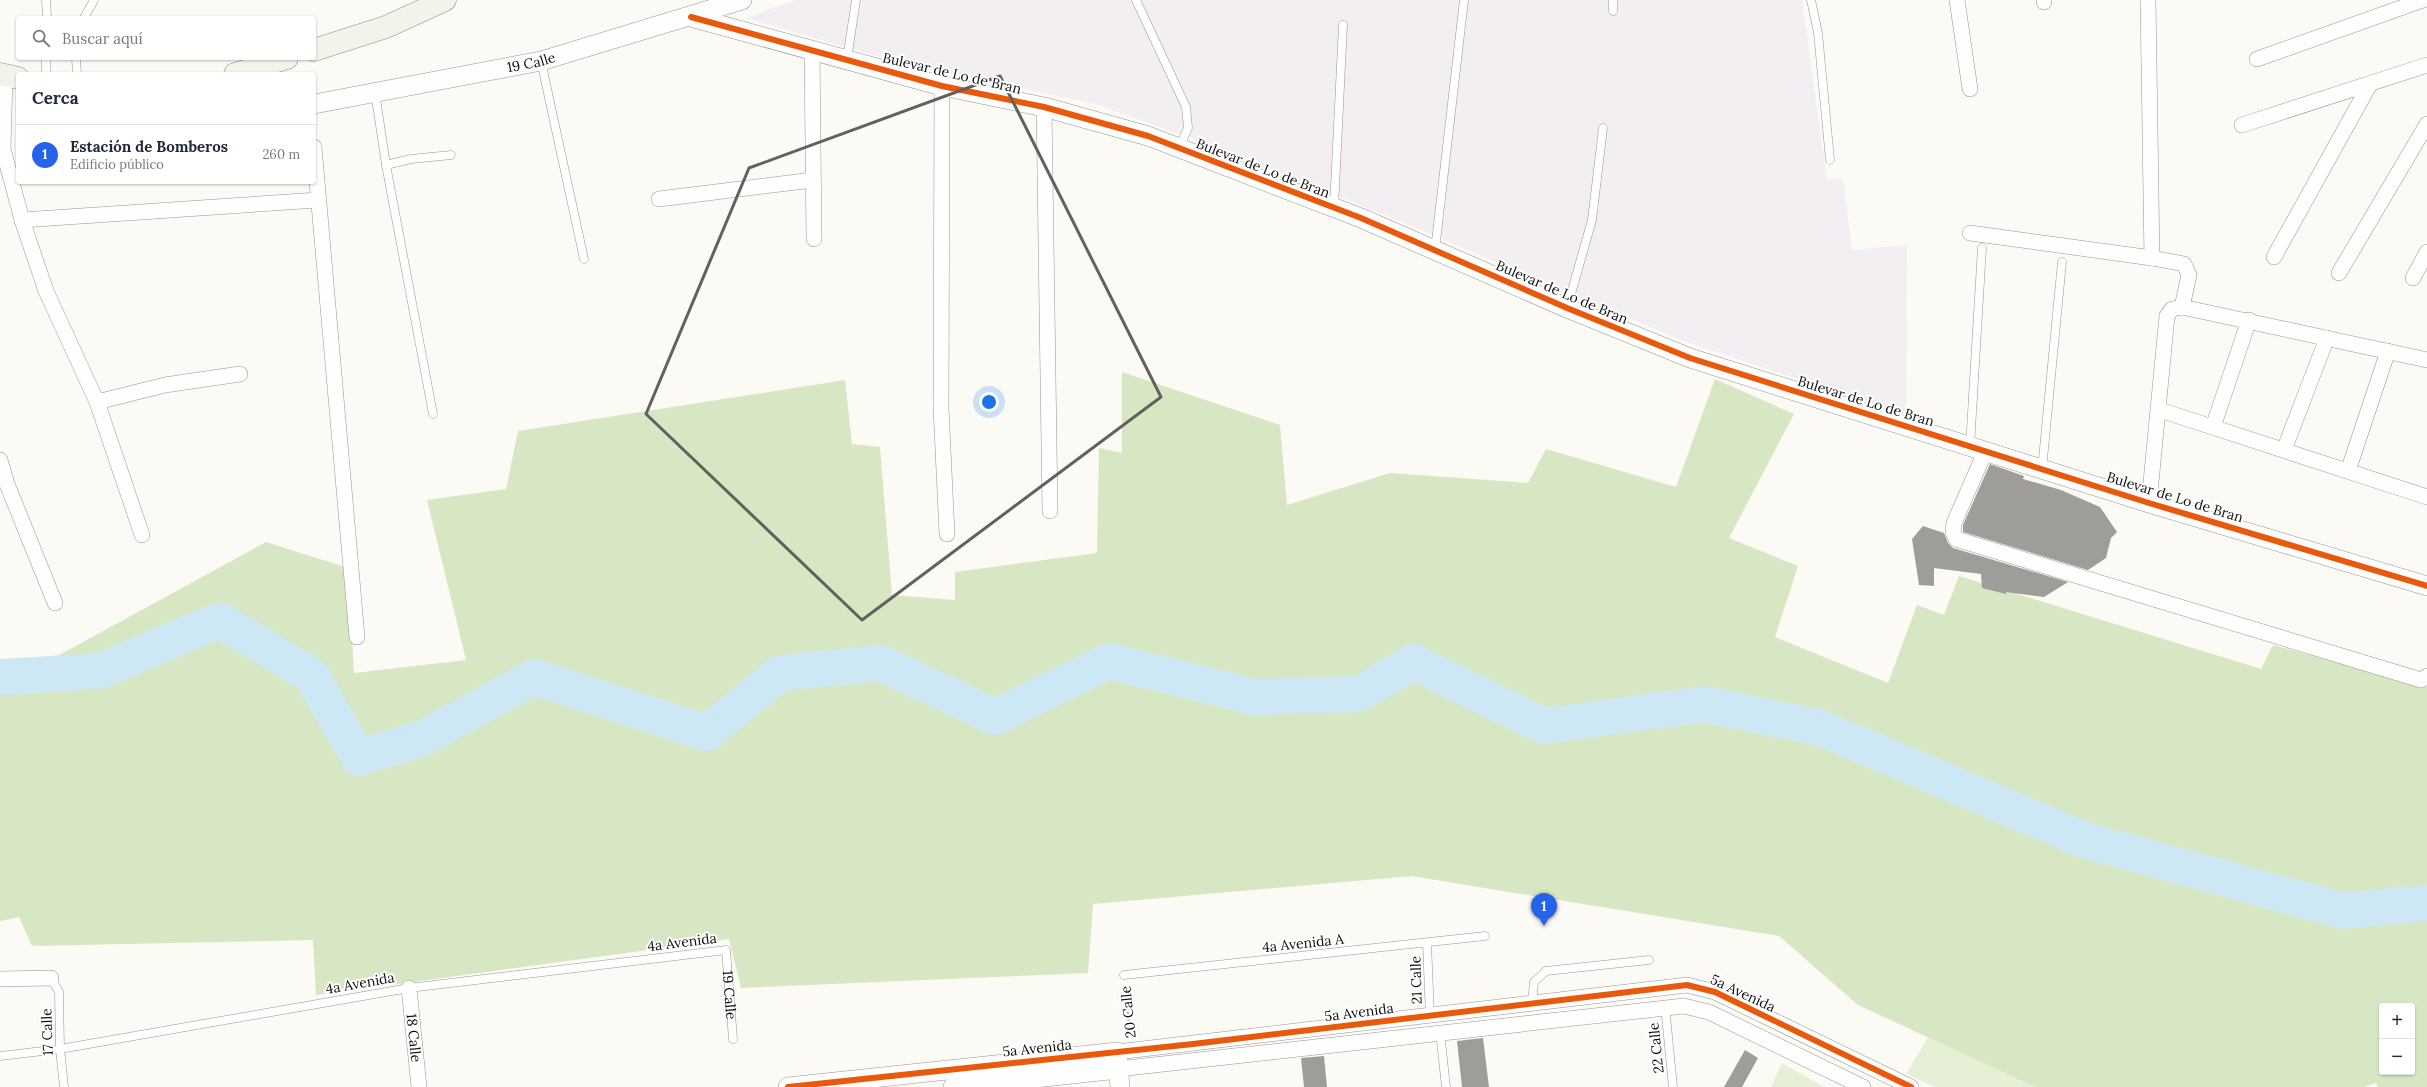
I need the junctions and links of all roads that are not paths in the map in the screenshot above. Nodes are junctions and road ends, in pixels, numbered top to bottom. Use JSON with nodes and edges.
{"nodes":[{"id":1,"x":46,"y":0,"type":"edge"},
{"id":2,"x":94,"y":0,"type":"edge"},
{"id":3,"x":445,"y":0,"type":"edge"},
{"id":4,"x":742,"y":0,"type":"edge"},
{"id":5,"x":856,"y":0,"type":"edge"},
{"id":6,"x":1136,"y":0,"type":"edge"},
{"id":7,"x":1464,"y":0,"type":"edge"},
{"id":8,"x":1613,"y":0,"type":"edge"},
{"id":9,"x":1811,"y":0,"type":"edge"},
{"id":10,"x":1958,"y":0,"type":"edge"},
{"id":11,"x":2148,"y":0,"type":"edge"},
{"id":12,"x":2423,"y":0,"type":"edge"},
{"id":13,"x":1613,"y":11,"type":"dead end"},
{"id":14,"x":46,"y":16,"type":"edge"},
{"id":15,"x":85,"y":16,"type":"edge"},
{"id":16,"x":691,"y":17,"type":"junction"},
{"id":17,"x":1343,"y":25,"type":"dead end"},
{"id":18,"x":316,"y":49,"type":"edge"},
{"id":19,"x":812,"y":50,"type":"junction"},
{"id":20,"x":847,"y":59,"type":"junction"},
{"id":21,"x":2257,"y":59,"type":"dead end"},
{"id":22,"x":46,"y":60,"type":"edge"},
{"id":23,"x":76,"y":60,"type":"edge"},
{"id":24,"x":281,"y":60,"type":"edge"},
{"id":25,"x":541,"y":61,"type":"junction"},
{"id":26,"x":2427,"y":65,"type":"edge"},
{"id":27,"x":46,"y":72,"type":"edge"},
{"id":28,"x":77,"y":72,"type":"edge"},
{"id":29,"x":242,"y":72,"type":"edge"},
{"id":30,"x":8,"y":76,"type":"edge"},
{"id":31,"x":2370,"y":84,"type":"junction"},
{"id":32,"x":942,"y":86,"type":"junction"},
{"id":33,"x":1970,"y":89,"type":"dead end"},
{"id":34,"x":374,"y":92,"type":"junction"},
{"id":35,"x":316,"y":104,"type":"edge"},
{"id":36,"x":1044,"y":107,"type":"junction"},
{"id":37,"x":2427,"y":124,"type":"edge"},
{"id":38,"x":2242,"y":125,"type":"dead end"},
{"id":39,"x":1603,"y":128,"type":"dead end"},
{"id":40,"x":1179,"y":148,"type":"junction"},
{"id":41,"x":451,"y":155,"type":"dead end"},
{"id":42,"x":1830,"y":160,"type":"dead end"},
{"id":43,"x":386,"y":165,"type":"junction"},
{"id":44,"x":316,"y":174,"type":"edge"},
{"id":45,"x":813,"y":180,"type":"junction"},
{"id":46,"x":659,"y":199,"type":"dead end"},
{"id":47,"x":318,"y":200,"type":"junction"},
{"id":48,"x":1334,"y":208,"type":"junction"},
{"id":49,"x":22,"y":220,"type":"junction"},
{"id":50,"x":1970,"y":233,"type":"dead end"},
{"id":51,"x":814,"y":240,"type":"dead end"},
{"id":52,"x":1982,"y":248,"type":"dead end"},
{"id":53,"x":1435,"y":251,"type":"junction"},
{"id":54,"x":2427,"y":252,"type":"edge"},
{"id":55,"x":2274,"y":257,"type":"dead end"},
{"id":56,"x":584,"y":258,"type":"dead end"},
{"id":57,"x":2152,"y":258,"type":"junction"},
{"id":58,"x":2062,"y":262,"type":"dead end"},
{"id":59,"x":2339,"y":273,"type":"dead end"},
{"id":60,"x":2413,"y":278,"type":"dead end"},
{"id":61,"x":2182,"y":307,"type":"junction"},
{"id":62,"x":1567,"y":308,"type":"junction"},
{"id":63,"x":2249,"y":320,"type":"junction"},
{"id":64,"x":2327,"y":338,"type":"junction"},
{"id":65,"x":2388,"y":352,"type":"junction"},
{"id":66,"x":2427,"y":360,"type":"edge"},
{"id":67,"x":240,"y":374,"type":"dead end"},
{"id":68,"x":97,"y":402,"type":"junction"},
{"id":69,"x":2160,"y":410,"type":"junction"},
{"id":70,"x":433,"y":414,"type":"dead end"},
{"id":71,"x":2213,"y":427,"type":"junction"},
{"id":72,"x":1978,"y":449,"type":"junction"},
{"id":73,"x":2284,"y":450,"type":"junction"},
{"id":74,"x":0,"y":460,"type":"edge"},
{"id":75,"x":2042,"y":469,"type":"junction"},
{"id":76,"x":2348,"y":471,"type":"junction"},
{"id":77,"x":2427,"y":497,"type":"edge"},
{"id":78,"x":2149,"y":503,"type":"junction"},
{"id":79,"x":1050,"y":511,"type":"dead end"},
{"id":80,"x":947,"y":534,"type":"dead end"},
{"id":81,"x":142,"y":536,"type":"dead end"},
{"id":82,"x":2427,"y":586,"type":"edge"},
{"id":83,"x":55,"y":603,"type":"dead end"},
{"id":84,"x":357,"y":637,"type":"dead end"},
{"id":85,"x":2427,"y":676,"type":"edge"},
{"id":86,"x":1485,"y":936,"type":"dead end"},
{"id":87,"x":1427,"y":943,"type":"junction"},
{"id":88,"x":726,"y":950,"type":"joint"},
{"id":89,"x":1649,"y":960,"type":"dead end"},
{"id":90,"x":1124,"y":975,"type":"road end"},
{"id":91,"x":0,"y":978,"type":"edge"},
{"id":92,"x":51,"y":978,"type":"joint"},
{"id":93,"x":409,"y":988,"type":"junction"},
{"id":94,"x":1532,"y":1003,"type":"junction"},
{"id":95,"x":1665,"y":1006,"type":"junction"},
{"id":96,"x":1478,"y":1010,"type":"junction"},
{"id":97,"x":1430,"y":1016,"type":"junction"},
{"id":98,"x":1479,"y":1028,"type":"junction"},
{"id":99,"x":1440,"y":1032,"type":"junction"},
{"id":100,"x":733,"y":1039,"type":"dead end"},
{"id":101,"x":60,"y":1049,"type":"junction"},
{"id":102,"x":0,"y":1056,"type":"edge"},
{"id":103,"x":1122,"y":1064,"type":"edge"},
{"id":104,"x":1094,"y":1071,"type":"edge"},
{"id":105,"x":64,"y":1087,"type":"edge"},
{"id":106,"x":419,"y":1087,"type":"edge"},
{"id":107,"x":788,"y":1087,"type":"edge"},
{"id":108,"x":953,"y":1087,"type":"edge"},
{"id":109,"x":1446,"y":1087,"type":"edge"},
{"id":110,"x":1673,"y":1087,"type":"edge"},
{"id":111,"x":1863,"y":1087,"type":"edge"},
{"id":112,"x":1911,"y":1087,"type":"edge"}],
"edges":[{"from":1,"to":14,"type":"lane"},
{"from":2,"to":15,"type":"lane"},
{"from":3,"to":18,"type":"main road"},
{"from":4,"to":16,"type":"street","name":"19 Calle"},
{"from":5,"to":20,"type":"lane"},
{"from":6,"to":40,"type":"lane"},
{"from":7,"to":53,"type":"lane"},
{"from":8,"to":13,"type":"lane"},
{"from":9,"to":42,"type":"lane"},
{"from":10,"to":33,"type":"street"},
{"from":11,"to":57,"type":"street"},
{"from":12,"to":21,"type":"street"},
{"from":16,"to":19,"type":"street","name":"Bulevar de Lo de Bran"},
{"from":16,"to":25,"type":"street","name":"19 Calle"},
{"from":17,"to":48,"type":"lane"},
{"from":19,"to":20,"type":"street","name":"Bulevar de Lo de Bran"},
{"from":19,"to":45,"type":"street"},
{"from":20,"to":32,"type":"street","name":"Bulevar de Lo de Bran"},
{"from":22,"to":27,"type":"lane"},
{"from":23,"to":28,"type":"lane"},
{"from":24,"to":29,"type":"main road"},
{"from":25,"to":34,"type":"street","name":"19 Calle"},
{"from":25,"to":56,"type":"lane"},
{"from":26,"to":31,"type":"street"},
{"from":30,"to":49,"type":"street"},
{"from":31,"to":38,"type":"street"},
{"from":31,"to":55,"type":"street"},
{"from":32,"to":36,"type":"street","name":"Bulevar de Lo de Bran"},
{"from":32,"to":80,"type":"street"},
{"from":34,"to":35,"type":"street","name":"19 Calle"},
{"from":34,"to":43,"type":"lane"},
{"from":36,"to":40,"type":"street","name":"Bulevar de Lo de Bran"},
{"from":36,"to":79,"type":"street"},
{"from":37,"to":59,"type":"street"},
{"from":39,"to":62,"type":"lane"},
{"from":40,"to":48,"type":"street","name":"Bulevar de Lo de Bran"},
{"from":41,"to":43,"type":"lane"},
{"from":43,"to":70,"type":"lane"},
{"from":44,"to":47,"type":"street"},
{"from":45,"to":46,"type":"street"},
{"from":45,"to":51,"type":"street"},
{"from":47,"to":49,"type":"street"},
{"from":47,"to":84,"type":"street"},
{"from":48,"to":53,"type":"street","name":"Bulevar de Lo de Bran"},
{"from":49,"to":68,"type":"street"},
{"from":50,"to":57,"type":"street"},
{"from":52,"to":72,"type":"lane"},
{"from":53,"to":62,"type":"street","name":"Bulevar de Lo de Bran"},
{"from":54,"to":60,"type":"street"},
{"from":57,"to":61,"type":"street"},
{"from":58,"to":75,"type":"lane"},
{"from":61,"to":63,"type":"street"},
{"from":61,"to":69,"type":"street"},
{"from":62,"to":72,"type":"street","name":"Bulevar de Lo de Bran"},
{"from":63,"to":64,"type":"street"},
{"from":63,"to":71,"type":"street"},
{"from":64,"to":65,"type":"street"},
{"from":64,"to":73,"type":"street"},
{"from":65,"to":66,"type":"street"},
{"from":65,"to":76,"type":"street"},
{"from":67,"to":68,"type":"street"},
{"from":68,"to":81,"type":"street"},
{"from":69,"to":71,"type":"street"},
{"from":69,"to":78,"type":"street"},
{"from":71,"to":73,"type":"street"},
{"from":72,"to":75,"type":"street","name":"Bulevar de Lo de Bran"},
{"from":72,"to":85,"type":"street"},
{"from":73,"to":76,"type":"street"},
{"from":74,"to":83,"type":"street"},
{"from":75,"to":78,"type":"street","name":"Bulevar de Lo de Bran"},
{"from":76,"to":77,"type":"street"},
{"from":78,"to":82,"type":"street","name":"Bulevar de Lo de Bran"},
{"from":86,"to":87,"type":"lane","name":"4a Avenida A"},
{"from":87,"to":90,"type":"lane","name":"4a Avenida A"},
{"from":87,"to":97,"type":"lane","name":"21 Calle"},
{"from":88,"to":93,"type":"lane","name":"4a Avenida"},
{"from":88,"to":100,"type":"lane","name":"19 Calle"},
{"from":89,"to":94,"type":"lane"},
{"from":91,"to":92,"type":"street"},
{"from":92,"to":101,"type":"lane","name":"17 Calle"},
{"from":93,"to":101,"type":"lane","name":"4a Avenida"},
{"from":93,"to":106,"type":"street","name":"18 Calle"},
{"from":94,"to":96,"type":"street","name":"5a Avenida"},
{"from":94,"to":112,"type":"street","name":"5a Avenida"},
{"from":95,"to":98,"type":"street","name":"5a Avenida"},
{"from":95,"to":110,"type":"lane","name":"22 Calle"},
{"from":95,"to":111,"type":"street","name":"5a Avenida"},
{"from":96,"to":97,"type":"street","name":"5a Avenida"},
{"from":96,"to":98,"type":"street"},
{"from":97,"to":103,"type":"street","name":"5a Avenida"},
{"from":98,"to":99,"type":"street","name":"5a Avenida"},
{"from":99,"to":103,"type":"street","name":"5a Avenida"},
{"from":99,"to":109,"type":"lane"},
{"from":101,"to":102,"type":"lane","name":"4a Avenida"},
{"from":101,"to":105,"type":"lane","name":"17 Calle"},
{"from":103,"to":104,"type":"street","name":"5a Avenida"},
{"from":104,"to":107,"type":"street","name":"5a Avenida"},
{"from":104,"to":108,"type":"street","name":"5a Avenida"}]}
